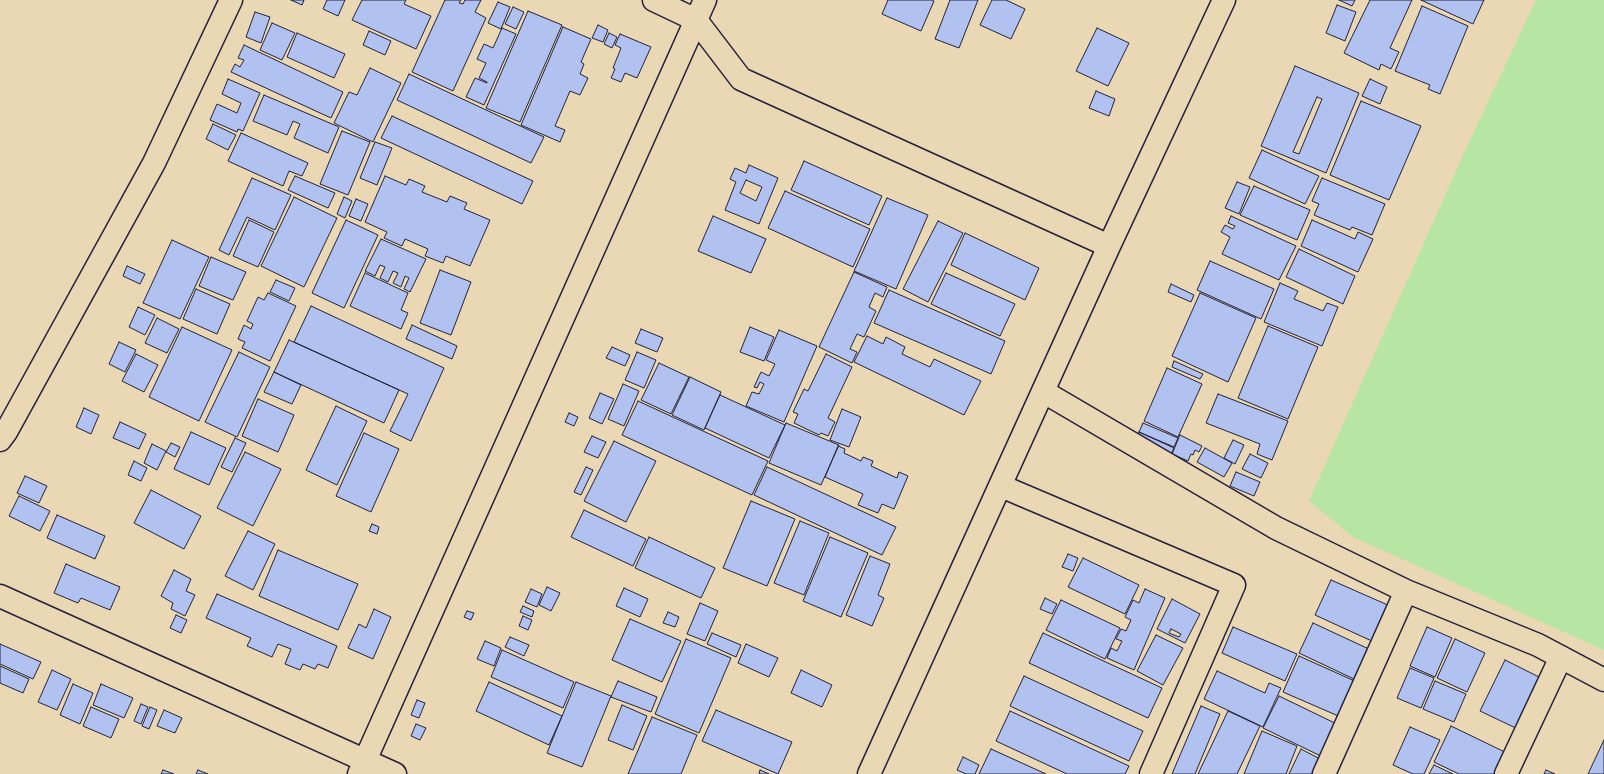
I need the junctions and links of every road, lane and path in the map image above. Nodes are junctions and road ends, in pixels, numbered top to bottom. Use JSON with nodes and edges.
{"nodes":[{"id":1,"x":231,"y":0,"type":"edge"},
{"id":2,"x":654,"y":0,"type":"edge"},
{"id":3,"x":705,"y":0,"type":"edge"},
{"id":4,"x":1224,"y":0,"type":"edge"},
{"id":5,"x":696,"y":20,"type":"junction"},
{"id":6,"x":1109,"y":246,"type":"junction"},
{"id":7,"x":1044,"y":392,"type":"junction"},
{"id":8,"x":0,"y":440,"type":"edge"},
{"id":9,"x":1001,"y":486,"type":"junction"},
{"id":10,"x":1406,"y":591,"type":"junction"},
{"id":11,"x":0,"y":596,"type":"edge"},
{"id":12,"x":1561,"y":657,"type":"junction"},
{"id":13,"x":1604,"y":680,"type":"edge"},
{"id":14,"x":361,"y":767,"type":"edge"},
{"id":15,"x":395,"y":774,"type":"edge"},
{"id":16,"x":869,"y":774,"type":"edge"},
{"id":17,"x":1151,"y":774,"type":"edge"},
{"id":18,"x":1324,"y":774,"type":"edge"},
{"id":19,"x":1506,"y":774,"type":"edge"}],
"edges":[{"from":1,"to":8,"type":"street"},
{"from":2,"to":5,"type":"street"},
{"from":3,"to":5,"type":"street"},
{"from":4,"to":6,"type":"street"},
{"from":5,"to":6,"type":"street"},
{"from":5,"to":14,"type":"street"},
{"from":6,"to":7,"type":"street"},
{"from":7,"to":9,"type":"street"},
{"from":7,"to":10,"type":"street"},
{"from":9,"to":16,"type":"street"},
{"from":9,"to":17,"type":"street"},
{"from":10,"to":12,"type":"street"},
{"from":10,"to":18,"type":"street"},
{"from":11,"to":14,"type":"street"},
{"from":12,"to":13,"type":"street"},
{"from":12,"to":19,"type":"street"},
{"from":14,"to":15,"type":"street"}]}
